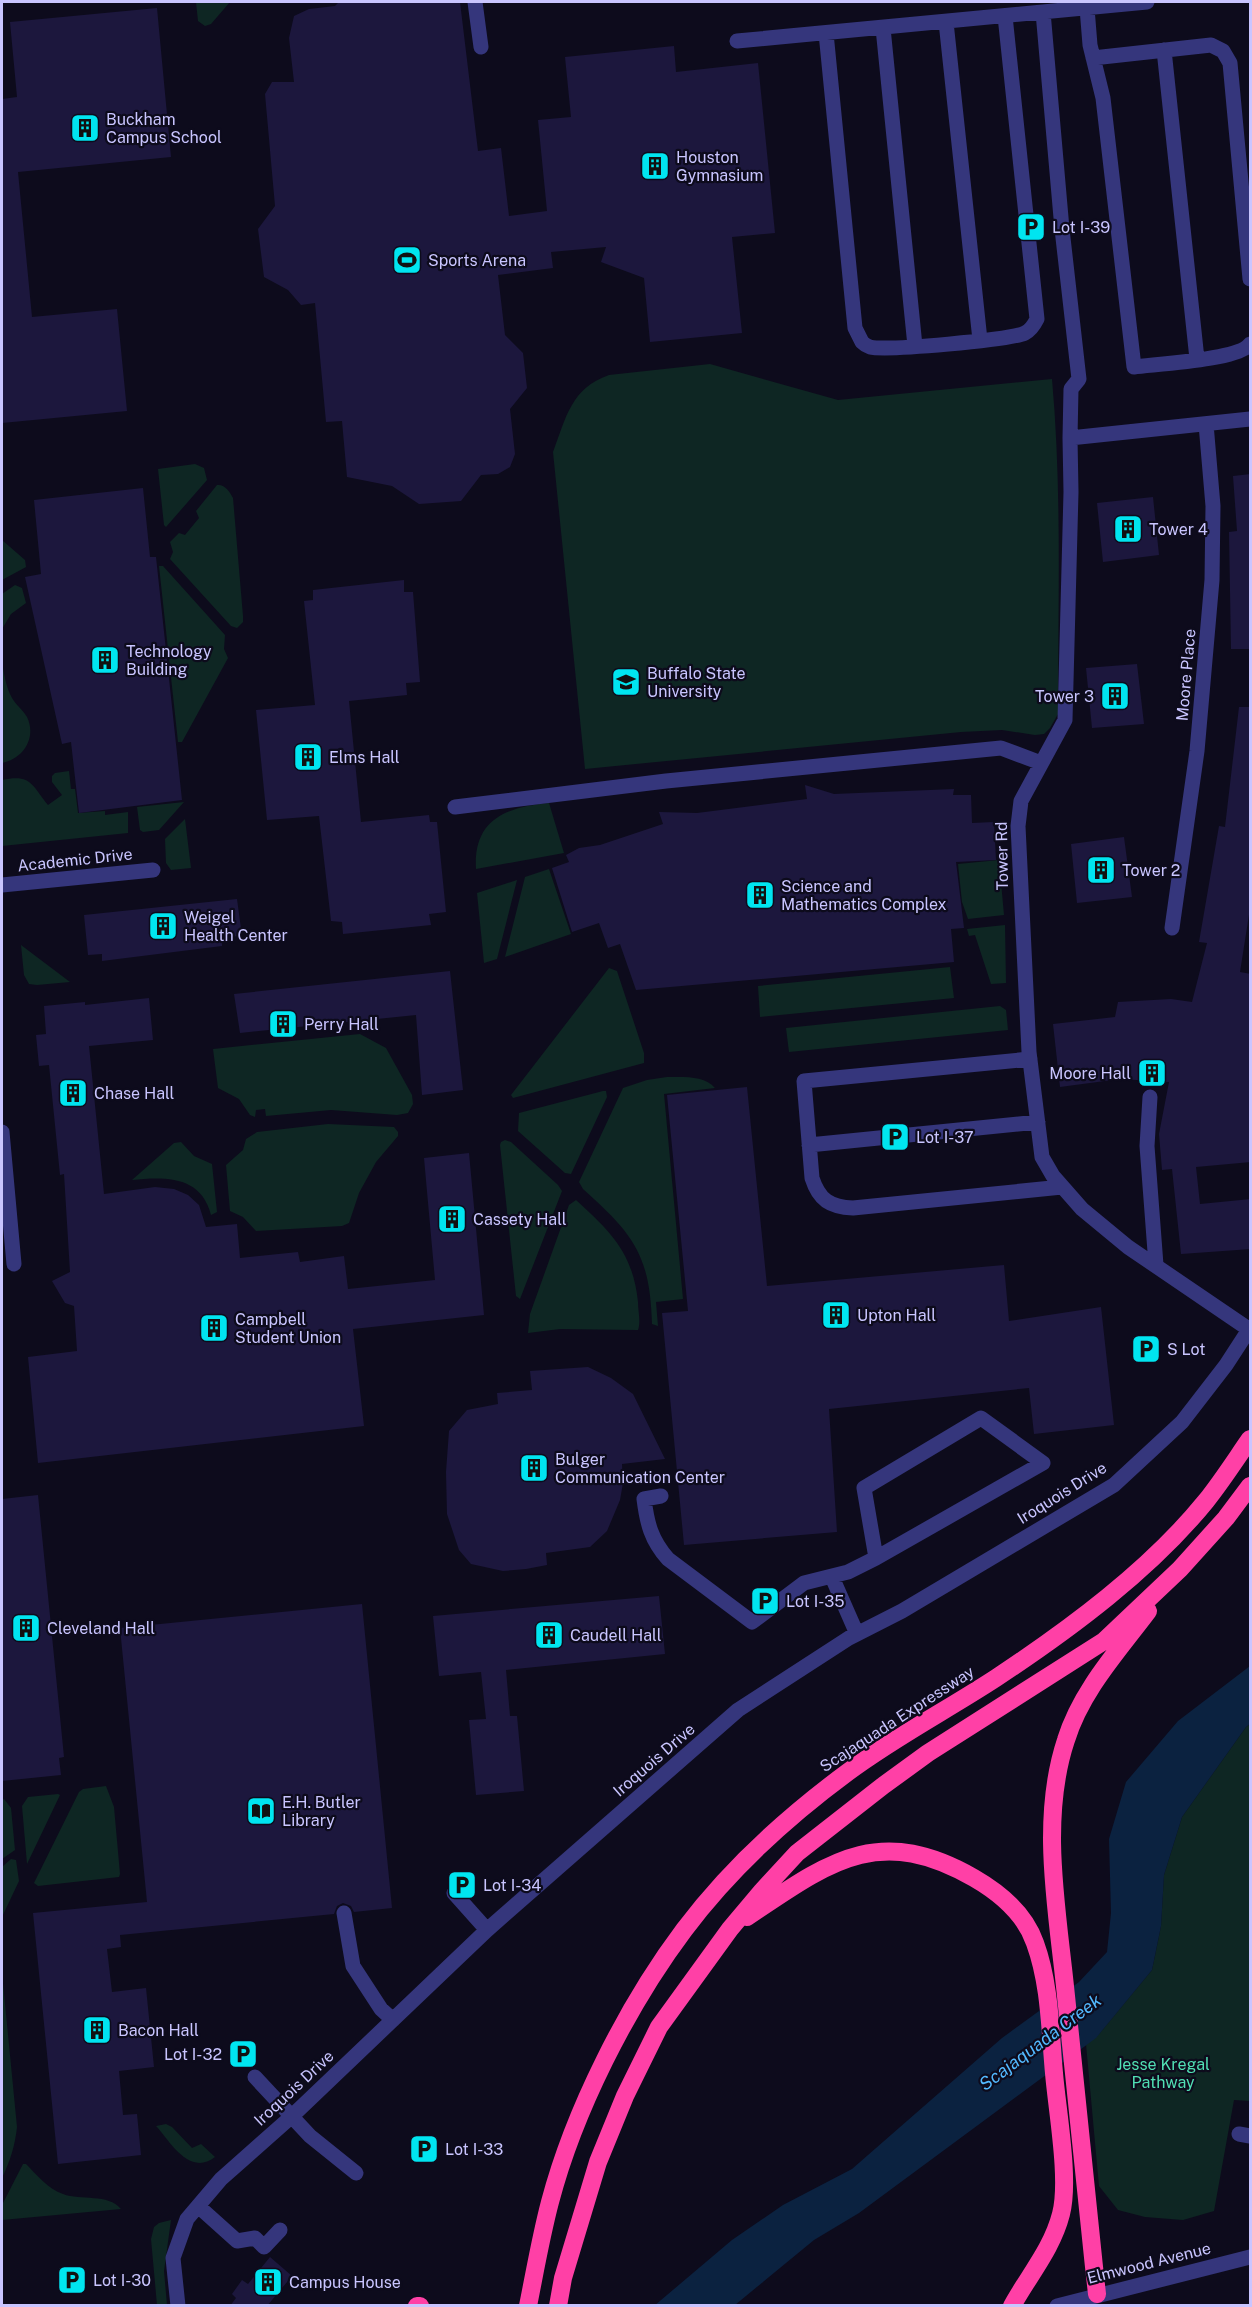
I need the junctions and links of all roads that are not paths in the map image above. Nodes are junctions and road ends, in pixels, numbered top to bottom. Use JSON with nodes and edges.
{"nodes":[{"id":1,"x":475,"y":2,"type":"edge"},
{"id":2,"x":1147,"y":2,"type":"edge"},
{"id":3,"x":1086,"y":8,"type":"junction"},
{"id":4,"x":1043,"y":12,"type":"junction"},
{"id":5,"x":1005,"y":16,"type":"junction"},
{"id":6,"x":946,"y":22,"type":"junction"},
{"id":7,"x":883,"y":28,"type":"junction"},
{"id":8,"x":826,"y":33,"type":"junction"},
{"id":9,"x":737,"y":41,"type":"dead end"},
{"id":10,"x":481,"y":47,"type":"dead end"},
{"id":11,"x":1164,"y":50,"type":"junction"},
{"id":12,"x":1093,"y":58,"type":"junction"},
{"id":13,"x":1251,"y":279,"type":"edge"},
{"id":14,"x":980,"y":340,"type":"junction"},
{"id":15,"x":1251,"y":344,"type":"edge"},
{"id":16,"x":915,"y":346,"type":"junction"},
{"id":17,"x":1197,"y":359,"type":"junction"},
{"id":18,"x":1251,"y":419,"type":"edge"},
{"id":19,"x":1206,"y":424,"type":"junction"},
{"id":20,"x":1070,"y":438,"type":"junction"},
{"id":21,"x":1041,"y":763,"type":"junction"},
{"id":22,"x":455,"y":807,"type":"dead end"},
{"id":23,"x":153,"y":870,"type":"dead end"},
{"id":24,"x":2,"y":885,"type":"edge"},
{"id":25,"x":1172,"y":928,"type":"dead end"},
{"id":26,"x":1030,"y":1059,"type":"junction"},
{"id":27,"x":1150,"y":1097,"type":"dead end"},
{"id":28,"x":1038,"y":1122,"type":"junction"},
{"id":29,"x":2,"y":1132,"type":"edge"},
{"id":30,"x":809,"y":1145,"type":"junction"},
{"id":31,"x":1062,"y":1187,"type":"junction"},
{"id":32,"x":14,"y":1264,"type":"dead end"},
{"id":33,"x":1156,"y":1265,"type":"junction"},
{"id":34,"x":1250,"y":1329,"type":"edge"},
{"id":35,"x":1251,"y":1439,"type":"edge"},
{"id":36,"x":1251,"y":1486,"type":"edge"},
{"id":37,"x":661,"y":1496,"type":"dead end"},
{"id":38,"x":876,"y":1558,"type":"junction"},
{"id":39,"x":1180,"y":1569,"type":"junction"},
{"id":40,"x":832,"y":1577,"type":"junction"},
{"id":41,"x":857,"y":1634,"type":"junction"},
{"id":42,"x":454,"y":1893,"type":"dead end"},
{"id":43,"x":344,"y":1913,"type":"dead end"},
{"id":44,"x":730,"y":1929,"type":"junction"},
{"id":45,"x":487,"y":1930,"type":"junction"},
{"id":46,"x":393,"y":2020,"type":"junction"},
{"id":47,"x":255,"y":2078,"type":"dead end"},
{"id":48,"x":291,"y":2116,"type":"junction"},
{"id":49,"x":356,"y":2173,"type":"dead end"},
{"id":50,"x":198,"y":2206,"type":"junction"},
{"id":51,"x":280,"y":2230,"type":"dead end"},
{"id":52,"x":1251,"y":2257,"type":"edge"},
{"id":53,"x":1096,"y":2300,"type":"edge"},
{"id":54,"x":178,"y":2306,"type":"edge"},
{"id":55,"x":528,"y":2306,"type":"edge"},
{"id":56,"x":558,"y":2306,"type":"edge"},
{"id":57,"x":1012,"y":2306,"type":"edge"},
{"id":58,"x":1058,"y":2306,"type":"edge"}],
"edges":[{"from":1,"to":10,"type":"street"},
{"from":2,"to":3,"type":"street"},
{"from":3,"to":4,"type":"street"},
{"from":3,"to":12,"type":"street"},
{"from":4,"to":5,"type":"street"},
{"from":4,"to":20,"type":"street","name":"Tower Rd"},
{"from":5,"to":6,"type":"street"},
{"from":5,"to":14,"type":"street"},
{"from":6,"to":7,"type":"street"},
{"from":6,"to":14,"type":"street"},
{"from":7,"to":8,"type":"street"},
{"from":7,"to":16,"type":"street"},
{"from":8,"to":9,"type":"street"},
{"from":8,"to":16,"type":"street"},
{"from":11,"to":12,"type":"street"},
{"from":11,"to":13,"type":"street"},
{"from":11,"to":17,"type":"street"},
{"from":12,"to":17,"type":"street"},
{"from":14,"to":16,"type":"street"},
{"from":15,"to":17,"type":"street"},
{"from":18,"to":19,"type":"street"},
{"from":19,"to":20,"type":"street"},
{"from":19,"to":25,"type":"street","name":"Moore Place"},
{"from":20,"to":21,"type":"street","name":"Tower Rd"},
{"from":21,"to":22,"type":"street"},
{"from":21,"to":26,"type":"street","name":"Tower Rd"},
{"from":23,"to":24,"type":"street","name":"Academic Drive"},
{"from":26,"to":28,"type":"street","name":"Tower Rd"},
{"from":26,"to":30,"type":"street"},
{"from":27,"to":33,"type":"street"},
{"from":28,"to":30,"type":"street"},
{"from":28,"to":31,"type":"street","name":"Tower Rd"},
{"from":29,"to":32,"type":"street"},
{"from":30,"to":31,"type":"street"},
{"from":31,"to":33,"type":"street","name":"Tower Rd"},
{"from":33,"to":34,"type":"street","name":"Tower Rd"},
{"from":34,"to":41,"type":"street","name":"Iroquois Drive"},
{"from":35,"to":55,"type":"highway","name":"Scajaquada Expressway"},
{"from":36,"to":39,"type":"highway"},
{"from":37,"to":40,"type":"street"},
{"from":38,"to":38,"type":"street"},
{"from":38,"to":40,"type":"street"},
{"from":39,"to":44,"type":"highway"},
{"from":39,"to":53,"type":"highway"},
{"from":40,"to":41,"type":"street"},
{"from":41,"to":45,"type":"street","name":"Iroquois Drive"},
{"from":42,"to":45,"type":"street"},
{"from":43,"to":46,"type":"street"},
{"from":44,"to":56,"type":"highway"},
{"from":44,"to":57,"type":"highway"},
{"from":45,"to":46,"type":"street","name":"Iroquois Drive"},
{"from":46,"to":48,"type":"street","name":"Iroquois Drive"},
{"from":47,"to":48,"type":"street"},
{"from":48,"to":49,"type":"street"},
{"from":48,"to":50,"type":"street","name":"Iroquois Drive"},
{"from":50,"to":51,"type":"street"},
{"from":50,"to":54,"type":"street","name":"Iroquois Drive"},
{"from":52,"to":53,"type":"street","name":"Elmwood Avenue"},
{"from":53,"to":58,"type":"street","name":"Elmwood Avenue"}]}
